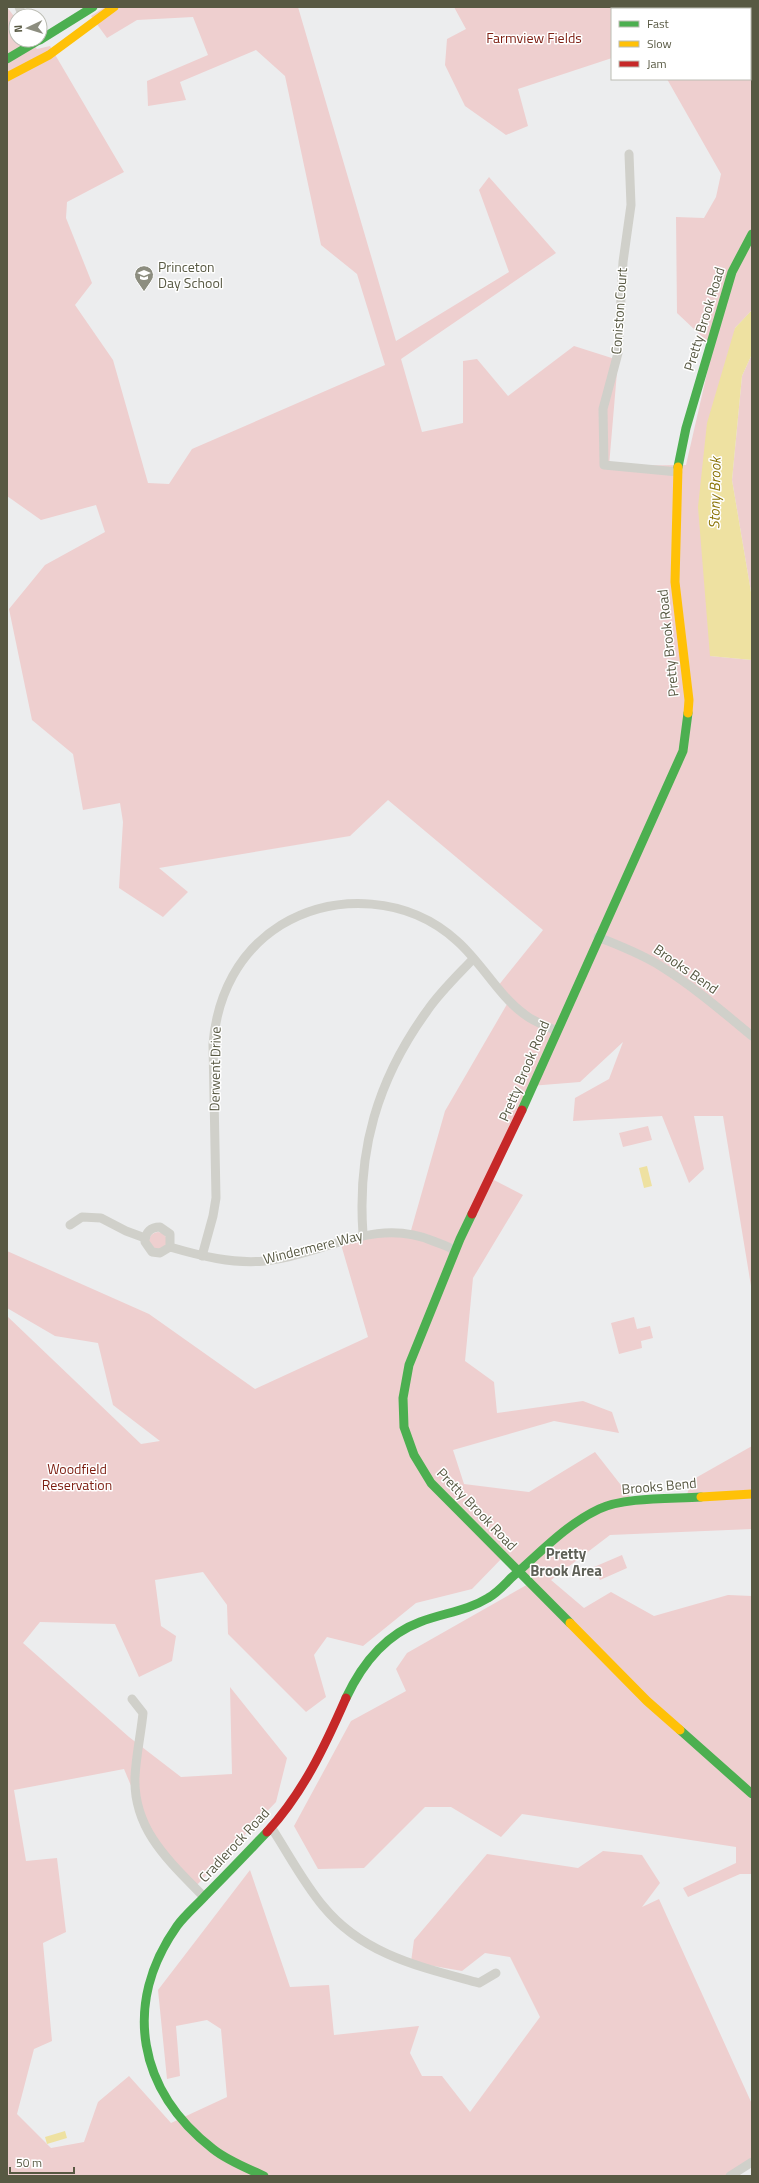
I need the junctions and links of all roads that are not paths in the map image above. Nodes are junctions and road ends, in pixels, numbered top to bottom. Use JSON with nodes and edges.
{"nodes":[{"id":1,"x":93,"y":7,"type":"edge"},
{"id":2,"x":114,"y":7,"type":"edge"},
{"id":3,"x":48,"y":34,"type":"edge"},
{"id":4,"x":26,"y":48,"type":"edge"},
{"id":5,"x":7,"y":60,"type":"edge"},
{"id":6,"x":7,"y":77,"type":"edge"},
{"id":7,"x":629,"y":154,"type":"dead end"},
{"id":8,"x":752,"y":234,"type":"edge"},
{"id":9,"x":678,"y":472,"type":"junction"},
{"id":10,"x":598,"y":937,"type":"junction"},
{"id":11,"x":473,"y":959,"type":"junction"},
{"id":12,"x":557,"y":1031,"type":"junction"},
{"id":13,"x":752,"y":1036,"type":"edge"},
{"id":14,"x":70,"y":1226,"type":"dead end"},
{"id":15,"x":363,"y":1234,"type":"junction"},
{"id":16,"x":145,"y":1238,"type":"junction"},
{"id":17,"x":170,"y":1246,"type":"junction"},
{"id":18,"x":455,"y":1251,"type":"junction"},
{"id":19,"x":202,"y":1256,"type":"junction"},
{"id":20,"x":752,"y":1494,"type":"edge"},
{"id":21,"x":519,"y":1572,"type":"junction"},
{"id":22,"x":132,"y":1699,"type":"dead end"},
{"id":23,"x":752,"y":1794,"type":"edge"},
{"id":24,"x":271,"y":1827,"type":"junction"},
{"id":25,"x":204,"y":1897,"type":"junction"},
{"id":26,"x":496,"y":1974,"type":"dead end"},
{"id":27,"x":752,"y":2162,"type":"edge"},
{"id":28,"x":264,"y":2176,"type":"edge"},
{"id":29,"x":730,"y":2176,"type":"edge"}],
"edges":[{"from":1,"to":3,"type":"street"},
{"from":2,"to":6,"type":"street"},
{"from":4,"to":5,"type":"street"},
{"from":7,"to":9,"type":"street","name":"Coniston Court"},
{"from":8,"to":9,"type":"street","name":"Pretty Brook Road"},
{"from":9,"to":10,"type":"street","name":"Pretty Brook Road"},
{"from":10,"to":12,"type":"street","name":"Pretty Brook Road"},
{"from":10,"to":13,"type":"street","name":"Brooks Bend"},
{"from":11,"to":12,"type":"street","name":"Derwent Drive"},
{"from":11,"to":15,"type":"street"},
{"from":11,"to":19,"type":"street","name":"Derwent Drive"},
{"from":12,"to":18,"type":"street","name":"Pretty Brook Road"},
{"from":14,"to":16,"type":"street"},
{"from":15,"to":18,"type":"street","name":"Windermere Way"},
{"from":15,"to":19,"type":"street","name":"Windermere Way"},
{"from":16,"to":17,"type":"street"},
{"from":16,"to":17,"type":"street"},
{"from":17,"to":19,"type":"street","name":"Windermere Way"},
{"from":18,"to":21,"type":"street","name":"Pretty Brook Road"},
{"from":20,"to":21,"type":"street","name":"Brooks Bend"},
{"from":21,"to":23,"type":"street","name":"Pretty Brook Road"},
{"from":21,"to":24,"type":"street","name":"Cradlerock Road"},
{"from":22,"to":25,"type":"street"},
{"from":24,"to":25,"type":"street","name":"Cradlerock Road"},
{"from":24,"to":26,"type":"street"},
{"from":25,"to":28,"type":"street","name":"Cradlerock Road"},
{"from":27,"to":29,"type":"street"}]}
